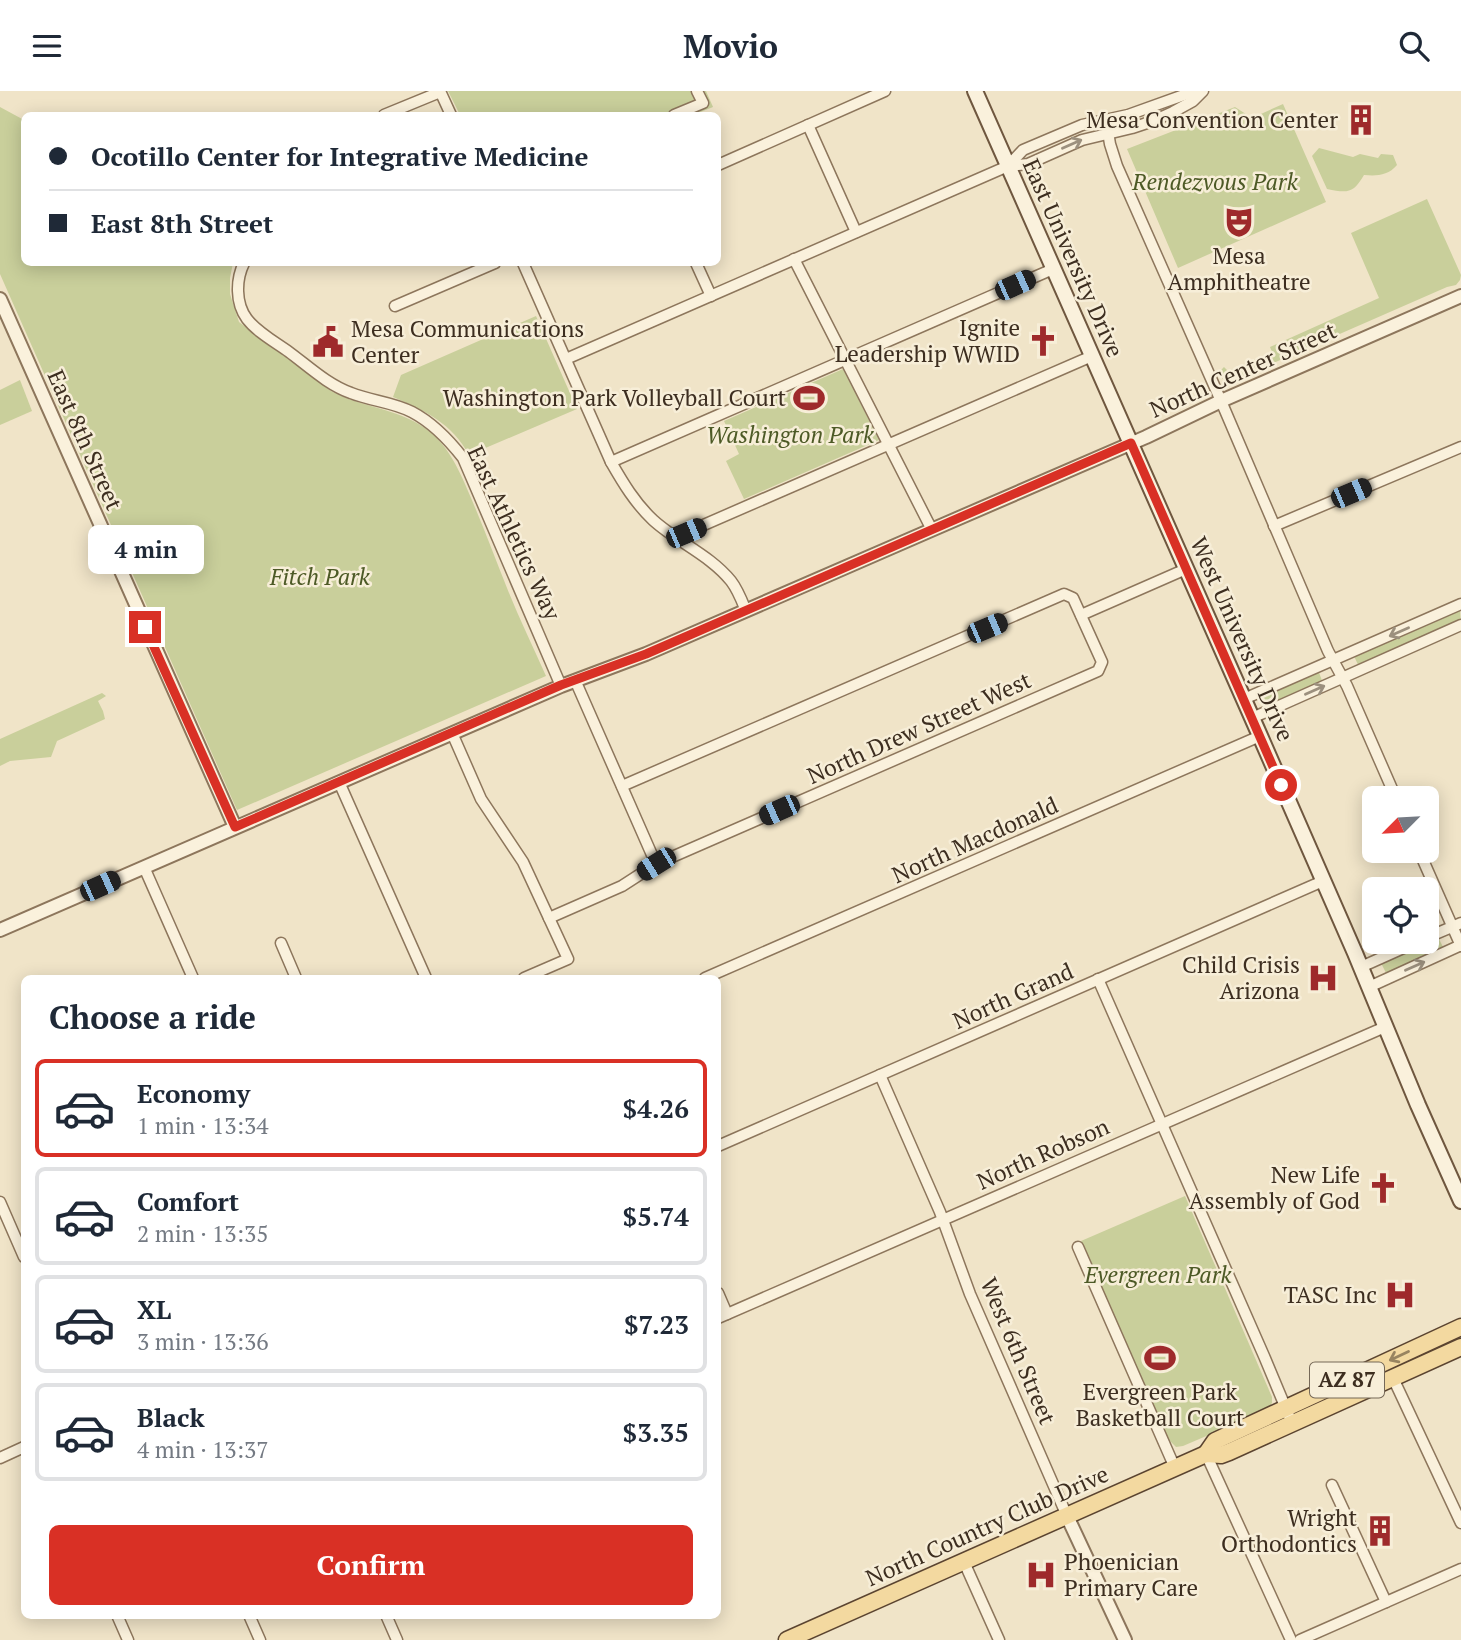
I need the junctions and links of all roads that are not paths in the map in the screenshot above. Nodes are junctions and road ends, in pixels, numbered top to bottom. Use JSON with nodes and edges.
{"nodes":[{"id":1,"x":440,"y":91,"type":"edge"},
{"id":2,"x":697,"y":91,"type":"edge"},
{"id":3,"x":885,"y":91,"type":"edge"},
{"id":4,"x":975,"y":91,"type":"edge"},
{"id":5,"x":1195,"y":91,"type":"edge"},
{"id":6,"x":1203,"y":91,"type":"edge"},
{"id":7,"x":391,"y":112,"type":"edge"},
{"id":8,"x":450,"y":112,"type":"edge"},
{"id":9,"x":681,"y":112,"type":"edge"},
{"id":10,"x":1106,"y":120,"type":"junction"},
{"id":11,"x":808,"y":125,"type":"junction"},
{"id":12,"x":1108,"y":132,"type":"junction"},
{"id":13,"x":721,"y":164,"type":"edge"},
{"id":14,"x":1007,"y":166,"type":"junction"},
{"id":15,"x":856,"y":232,"type":"junction"},
{"id":16,"x":794,"y":259,"type":"junction"},
{"id":17,"x":242,"y":266,"type":"edge"},
{"id":18,"x":488,"y":266,"type":"edge"},
{"id":19,"x":524,"y":266,"type":"edge"},
{"id":20,"x":697,"y":266,"type":"edge"},
{"id":21,"x":1053,"y":269,"type":"junction"},
{"id":22,"x":711,"y":296,"type":"junction"},
{"id":23,"x":1461,"y":296,"type":"edge"},
{"id":24,"x":0,"y":299,"type":"edge"},
{"id":25,"x":395,"y":306,"type":"dead end"},
{"id":26,"x":1092,"y":356,"type":"junction"},
{"id":27,"x":566,"y":359,"type":"junction"},
{"id":28,"x":845,"y":360,"type":"junction"},
{"id":29,"x":1221,"y":401,"type":"junction"},
{"id":30,"x":1131,"y":443,"type":"junction"},
{"id":31,"x":888,"y":444,"type":"junction"},
{"id":32,"x":1461,"y":447,"type":"edge"},
{"id":33,"x":611,"y":462,"type":"junction"},
{"id":34,"x":1274,"y":526,"type":"junction"},
{"id":35,"x":932,"y":530,"type":"junction"},
{"id":36,"x":676,"y":537,"type":"junction"},
{"id":37,"x":1186,"y":569,"type":"junction"},
{"id":38,"x":1461,"y":604,"type":"edge"},
{"id":39,"x":746,"y":611,"type":"junction"},
{"id":40,"x":1081,"y":615,"type":"junction"},
{"id":41,"x":1460,"y":629,"type":"edge"},
{"id":42,"x":1333,"y":660,"type":"junction"},
{"id":43,"x":1342,"y":678,"type":"junction"},
{"id":44,"x":575,"y":680,"type":"junction"},
{"id":45,"x":561,"y":685,"type":"junction"},
{"id":46,"x":1244,"y":699,"type":"junction"},
{"id":47,"x":1252,"y":718,"type":"junction"},
{"id":48,"x":452,"y":733,"type":"junction"},
{"id":49,"x":1260,"y":736,"type":"junction"},
{"id":50,"x":339,"y":782,"type":"junction"},
{"id":51,"x":622,"y":786,"type":"junction"},
{"id":52,"x":1391,"y":786,"type":"edge"},
{"id":53,"x":235,"y":827,"type":"junction"},
{"id":54,"x":1425,"y":863,"type":"edge"},
{"id":55,"x":656,"y":864,"type":"junction"},
{"id":56,"x":144,"y":867,"type":"junction"},
{"id":57,"x":1323,"y":881,"type":"junction"},
{"id":58,"x":549,"y":918,"type":"junction"},
{"id":59,"x":1457,"y":925,"type":"edge"},
{"id":60,"x":0,"y":930,"type":"edge"},
{"id":61,"x":1439,"y":933,"type":"edge"},
{"id":62,"x":281,"y":943,"type":"dead end"},
{"id":63,"x":1461,"y":946,"type":"edge"},
{"id":64,"x":1390,"y":954,"type":"edge"},
{"id":65,"x":1361,"y":967,"type":"junction"},
{"id":66,"x":192,"y":975,"type":"edge"},
{"id":67,"x":295,"y":975,"type":"edge"},
{"id":68,"x":425,"y":975,"type":"edge"},
{"id":69,"x":530,"y":975,"type":"edge"},
{"id":70,"x":712,"y":975,"type":"edge"},
{"id":71,"x":1098,"y":979,"type":"junction"},
{"id":72,"x":1369,"y":987,"type":"junction"},
{"id":73,"x":1385,"y":1027,"type":"junction"},
{"id":74,"x":880,"y":1075,"type":"junction"},
{"id":75,"x":1162,"y":1124,"type":"junction"},
{"id":76,"x":721,"y":1145,"type":"edge"},
{"id":77,"x":1461,"y":1201,"type":"edge"},
{"id":78,"x":0,"y":1202,"type":"edge"},
{"id":79,"x":943,"y":1219,"type":"junction"},
{"id":80,"x":4,"y":1221,"type":"edge"},
{"id":81,"x":1078,"y":1247,"type":"dead end"},
{"id":82,"x":21,"y":1252,"type":"edge"},
{"id":83,"x":722,"y":1316,"type":"edge"},
{"id":84,"x":1461,"y":1327,"type":"edge"},
{"id":85,"x":1461,"y":1347,"type":"edge"},
{"id":86,"x":1393,"y":1378,"type":"junction"},
{"id":87,"x":1289,"y":1416,"type":"junction"},
{"id":88,"x":21,"y":1448,"type":"edge"},
{"id":89,"x":1206,"y":1454,"type":"junction"},
{"id":90,"x":0,"y":1458,"type":"edge"},
{"id":91,"x":1175,"y":1468,"type":"junction"},
{"id":92,"x":1332,"y":1485,"type":"dead end"},
{"id":93,"x":1067,"y":1516,"type":"junction"},
{"id":94,"x":1461,"y":1523,"type":"edge"},
{"id":95,"x":964,"y":1562,"type":"junction"},
{"id":96,"x":1461,"y":1569,"type":"edge"},
{"id":97,"x":1386,"y":1602,"type":"junction"},
{"id":98,"x":119,"y":1619,"type":"edge"},
{"id":99,"x":251,"y":1619,"type":"edge"},
{"id":100,"x":388,"y":1619,"type":"edge"},
{"id":101,"x":128,"y":1640,"type":"edge"},
{"id":102,"x":260,"y":1640,"type":"edge"},
{"id":103,"x":397,"y":1640,"type":"edge"},
{"id":104,"x":787,"y":1640,"type":"edge"},
{"id":105,"x":999,"y":1640,"type":"edge"},
{"id":106,"x":1125,"y":1640,"type":"edge"},
{"id":107,"x":1290,"y":1640,"type":"edge"},
{"id":108,"x":1300,"y":1640,"type":"edge"}],
"edges":[{"from":1,"to":7,"type":"street"},
{"from":1,"to":8,"type":"street"},
{"from":2,"to":9,"type":"street"},
{"from":3,"to":11,"type":"street"},
{"from":4,"to":14,"type":"main road","name":"East University Drive"},
{"from":5,"to":10,"type":"street"},
{"from":6,"to":12,"type":"street"},
{"from":10,"to":12,"type":"street"},
{"from":10,"to":14,"type":"street"},
{"from":11,"to":13,"type":"street"},
{"from":11,"to":15,"type":"street"},
{"from":14,"to":12,"type":"street","one_way":true},
{"from":12,"to":29,"type":"street"},
{"from":14,"to":15,"type":"street"},
{"from":14,"to":21,"type":"main road","name":"East University Drive"},
{"from":15,"to":16,"type":"street"},
{"from":16,"to":22,"type":"street"},
{"from":16,"to":28,"type":"street"},
{"from":17,"to":45,"type":"street","name":"East Athletics Way"},
{"from":18,"to":25,"type":"street"},
{"from":19,"to":27,"type":"street"},
{"from":20,"to":22,"type":"street"},
{"from":21,"to":26,"type":"main road","name":"East University Drive"},
{"from":21,"to":28,"type":"street"},
{"from":22,"to":27,"type":"street"},
{"from":23,"to":29,"type":"street","name":"North Center Street"},
{"from":24,"to":53,"type":"street","name":"East 8th Street"},
{"from":26,"to":30,"type":"main road","name":"East University Drive"},
{"from":26,"to":31,"type":"street"},
{"from":27,"to":33,"type":"street"},
{"from":28,"to":31,"type":"street"},
{"from":28,"to":33,"type":"street"},
{"from":29,"to":30,"type":"street","name":"North Center Street"},
{"from":29,"to":34,"type":"street"},
{"from":30,"to":35,"type":"street","name":"North Center Street"},
{"from":30,"to":37,"type":"main road","name":"West University Drive"},
{"from":31,"to":35,"type":"street"},
{"from":31,"to":36,"type":"street"},
{"from":32,"to":34,"type":"street"},
{"from":33,"to":36,"type":"street"},
{"from":34,"to":42,"type":"street"},
{"from":35,"to":39,"type":"street","name":"North Center Street"},
{"from":36,"to":39,"type":"street"},
{"from":37,"to":40,"type":"street"},
{"from":37,"to":46,"type":"main road","name":"West University Drive"},
{"from":38,"to":42,"type":"street","one_way":true},
{"from":39,"to":44,"type":"street","name":"North Center Street"},
{"from":40,"to":51,"type":"street"},
{"from":40,"to":55,"type":"street","name":"North Drew Street West"},
{"from":41,"to":43,"type":"street"},
{"from":42,"to":43,"type":"street"},
{"from":42,"to":46,"type":"street"},
{"from":47,"to":43,"type":"street","one_way":true},
{"from":43,"to":52,"type":"street"},
{"from":44,"to":45,"type":"street","name":"North Center Street"},
{"from":44,"to":51,"type":"street"},
{"from":45,"to":48,"type":"street","name":"North Center Street"},
{"from":46,"to":47,"type":"main road","name":"West University Drive"},
{"from":47,"to":49,"type":"main road","name":"West University Drive"},
{"from":48,"to":50,"type":"street","name":"North Center Street"},
{"from":48,"to":58,"type":"street"},
{"from":49,"to":57,"type":"main road","name":"West University Drive"},
{"from":49,"to":70,"type":"street","name":"North Macdonald"},
{"from":50,"to":53,"type":"street","name":"North Center Street"},
{"from":50,"to":68,"type":"street"},
{"from":51,"to":55,"type":"street"},
{"from":53,"to":56,"type":"street","name":"North Center Street"},
{"from":54,"to":59,"type":"street"},
{"from":55,"to":58,"type":"street","name":"North Drew Street West"},
{"from":56,"to":60,"type":"street","name":"North Center Street"},
{"from":56,"to":66,"type":"street"},
{"from":57,"to":65,"type":"main road","name":"West University Drive"},
{"from":57,"to":71,"type":"street","name":"North Grand"},
{"from":58,"to":69,"type":"street"},
{"from":59,"to":61,"type":"street"},
{"from":59,"to":63,"type":"street"},
{"from":62,"to":67,"type":"street"},
{"from":72,"to":63,"type":"street","one_way":true},
{"from":64,"to":65,"type":"street"},
{"from":65,"to":72,"type":"main road","name":"West University Drive"},
{"from":71,"to":74,"type":"street","name":"North Grand"},
{"from":71,"to":75,"type":"street"},
{"from":72,"to":73,"type":"main road","name":"West University Drive"},
{"from":73,"to":75,"type":"street","name":"North Robson"},
{"from":73,"to":77,"type":"main road","name":"West University Drive"},
{"from":74,"to":76,"type":"street","name":"North Grand"},
{"from":74,"to":79,"type":"street","name":"West 6th Street"},
{"from":75,"to":79,"type":"street","name":"North Robson"},
{"from":75,"to":87,"type":"street"},
{"from":78,"to":80,"type":"street"},
{"from":79,"to":83,"type":"street","name":"North Robson"},
{"from":79,"to":93,"type":"street","name":"West 6th Street"},
{"from":80,"to":82,"type":"street"},
{"from":81,"to":91,"type":"street"},
{"from":84,"to":87,"type":"main road","name":"North Country Club Drive","number":"AZ 87","one_way":true},
{"from":85,"to":86,"type":"main road","name":"North Country Club Drive","number":"AZ 87"},
{"from":86,"to":87,"type":"main road","name":"North Country Club Drive","number":"AZ 87"},
{"from":86,"to":94,"type":"street"},
{"from":87,"to":89,"type":"main road","name":"North Country Club Drive","number":"AZ 87"},
{"from":88,"to":90,"type":"street"},
{"from":89,"to":91,"type":"main road","name":"North Country Club Drive","number":"AZ 87"},
{"from":89,"to":107,"type":"street"},
{"from":91,"to":93,"type":"main road","name":"North Country Club Drive","number":"AZ 87"},
{"from":92,"to":97,"type":"street"},
{"from":93,"to":95,"type":"main road","name":"North Country Club Drive","number":"AZ 87"},
{"from":93,"to":106,"type":"street","name":"West 6th Street"},
{"from":95,"to":104,"type":"main road","name":"North Country Club Drive","number":"AZ 87"},
{"from":95,"to":105,"type":"street"},
{"from":96,"to":97,"type":"street"},
{"from":97,"to":108,"type":"street"},
{"from":98,"to":101,"type":"street"},
{"from":99,"to":102,"type":"street"},
{"from":100,"to":103,"type":"street"}]}
